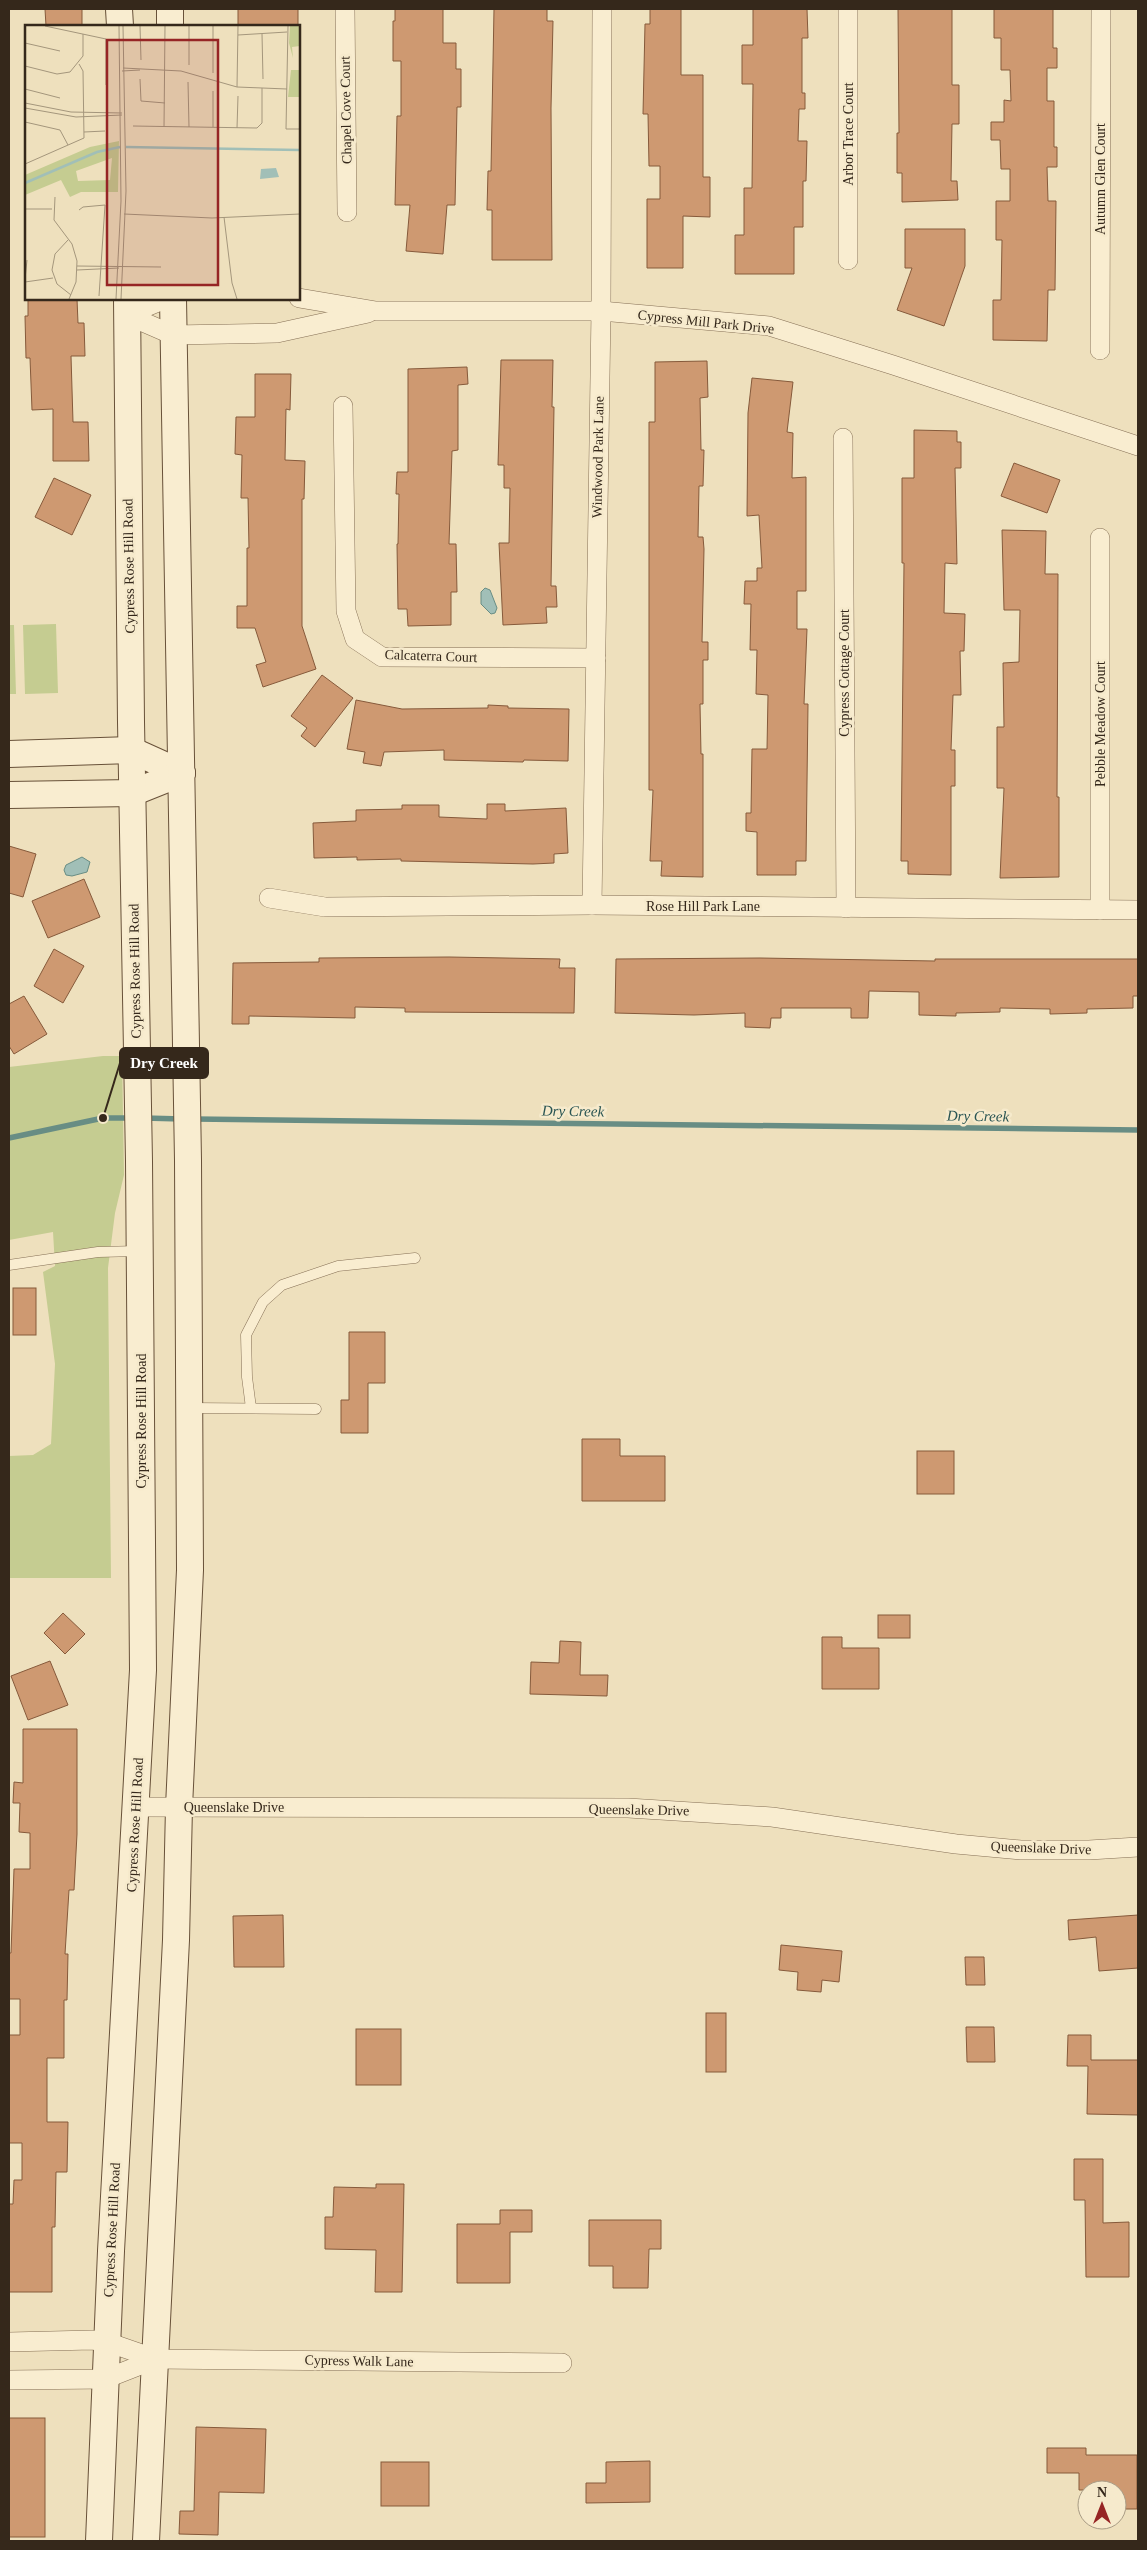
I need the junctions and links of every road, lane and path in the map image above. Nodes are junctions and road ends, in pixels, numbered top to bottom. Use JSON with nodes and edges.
{"nodes":[{"id":1,"x":120,"y":9,"type":"edge"},
{"id":2,"x":170,"y":9,"type":"edge"},
{"id":3,"x":345,"y":9,"type":"edge"},
{"id":4,"x":602,"y":9,"type":"edge"},
{"id":5,"x":848,"y":9,"type":"edge"},
{"id":6,"x":1101,"y":9,"type":"edge"},
{"id":7,"x":120,"y":25,"type":"edge"},
{"id":8,"x":170,"y":25,"type":"edge"},
{"id":9,"x":347,"y":212,"type":"dead end"},
{"id":10,"x":848,"y":260,"type":"dead end"},
{"id":11,"x":300,"y":298,"type":"edge"},
{"id":12,"x":159,"y":300,"type":"edge"},
{"id":13,"x":173,"y":300,"type":"edge"},
{"id":14,"x":127,"y":307,"type":"edge"},
{"id":15,"x":376,"y":312,"type":"junction"},
{"id":16,"x":600,"y":312,"type":"junction"},
{"id":17,"x":173,"y":335,"type":"junction"},
{"id":18,"x":1100,"y":350,"type":"dead end"},
{"id":19,"x":343,"y":406,"type":"dead end"},
{"id":20,"x":843,"y":438,"type":"dead end"},
{"id":21,"x":1138,"y":446,"type":"edge"},
{"id":22,"x":1100,"y":538,"type":"dead end"},
{"id":23,"x":596,"y":658,"type":"junction"},
{"id":24,"x":131,"y":750,"type":"junction"},
{"id":25,"x":9,"y":754,"type":"edge"},
{"id":26,"x":182,"y":773,"type":"junction"},
{"id":27,"x":132,"y":794,"type":"junction"},
{"id":28,"x":9,"y":795,"type":"edge"},
{"id":29,"x":269,"y":898,"type":"dead end"},
{"id":30,"x":592,"y":905,"type":"junction"},
{"id":31,"x":846,"y":908,"type":"junction"},
{"id":32,"x":1100,"y":910,"type":"junction"},
{"id":33,"x":1138,"y":910,"type":"edge"},
{"id":34,"x":140,"y":1250,"type":"junction"},
{"id":35,"x":415,"y":1258,"type":"dead end"},
{"id":36,"x":9,"y":1265,"type":"edge"},
{"id":37,"x":190,"y":1408,"type":"junction"},
{"id":38,"x":251,"y":1408,"type":"junction"},
{"id":39,"x":316,"y":1409,"type":"dead end"},
{"id":40,"x":137,"y":1807,"type":"junction"},
{"id":41,"x":179,"y":1808,"type":"junction"},
{"id":42,"x":1138,"y":1847,"type":"edge"},
{"id":43,"x":9,"y":2342,"type":"edge"},
{"id":44,"x":107,"y":2342,"type":"junction"},
{"id":45,"x":156,"y":2359,"type":"junction"},
{"id":46,"x":562,"y":2362,"type":"dead end"},
{"id":47,"x":105,"y":2379,"type":"junction"},
{"id":48,"x":9,"y":2380,"type":"edge"},
{"id":49,"x":99,"y":2541,"type":"edge"},
{"id":50,"x":146,"y":2541,"type":"edge"}],
"edges":[{"from":1,"to":7,"type":"main road"},
{"from":2,"to":8,"type":"main road"},
{"from":3,"to":9,"type":"street","name":"Chapel Cove Court"},
{"from":4,"to":16,"type":"street","name":"Windwood Park Lane"},
{"from":5,"to":10,"type":"street","name":"Arbor Trace Court"},
{"from":6,"to":18,"type":"street","name":"Autumn Glen Court"},
{"from":11,"to":15,"type":"street"},
{"from":12,"to":14,"type":"street"},
{"from":13,"to":17,"type":"main road"},
{"from":14,"to":17,"type":"street"},
{"from":14,"to":24,"type":"main road","name":"Cypress Rose Hill Road"},
{"from":15,"to":16,"type":"street","name":"Cypress Mill Park Drive"},
{"from":15,"to":17,"type":"street"},
{"from":16,"to":21,"type":"street","name":"Cypress Mill Park Drive"},
{"from":16,"to":23,"type":"street","name":"Windwood Park Lane"},
{"from":17,"to":26,"type":"main road"},
{"from":19,"to":23,"type":"street","name":"Calcaterra Court"},
{"from":20,"to":31,"type":"street","name":"Cypress Cottage Court"},
{"from":22,"to":32,"type":"street","name":"Pebble Meadow Court"},
{"from":23,"to":30,"type":"street","name":"Windwood Park Lane"},
{"from":24,"to":25,"type":"main road"},
{"from":24,"to":26,"type":"main road"},
{"from":24,"to":27,"type":"main road","name":"Cypress Rose Hill Road"},
{"from":26,"to":27,"type":"main road"},
{"from":26,"to":37,"type":"main road"},
{"from":27,"to":28,"type":"main road"},
{"from":27,"to":34,"type":"main road","name":"Cypress Rose Hill Road"},
{"from":29,"to":30,"type":"street","name":"Rose Hill Park Lane"},
{"from":30,"to":31,"type":"street","name":"Rose Hill Park Lane"},
{"from":31,"to":32,"type":"street","name":"Rose Hill Park Lane"},
{"from":32,"to":33,"type":"street","name":"Rose Hill Park Lane"},
{"from":34,"to":36,"type":"lane"},
{"from":34,"to":40,"type":"main road","name":"Cypress Rose Hill Road"},
{"from":35,"to":38,"type":"lane"},
{"from":37,"to":38,"type":"lane"},
{"from":37,"to":41,"type":"main road"},
{"from":38,"to":39,"type":"lane"},
{"from":40,"to":41,"type":"street","name":"Queenslake Drive"},
{"from":40,"to":44,"type":"main road","name":"Cypress Rose Hill Road"},
{"from":41,"to":42,"type":"street","name":"Queenslake Drive"},
{"from":41,"to":45,"type":"main road"},
{"from":43,"to":44,"type":"street","name":"Cypress Walk Lane"},
{"from":44,"to":45,"type":"street","name":"Cypress Walk Lane"},
{"from":44,"to":47,"type":"main road","name":"Cypress Rose Hill Road"},
{"from":45,"to":46,"type":"street","name":"Cypress Walk Lane"},
{"from":45,"to":47,"type":"street","name":"Cypress Walk Lane"},
{"from":45,"to":50,"type":"main road"},
{"from":47,"to":48,"type":"street","name":"Cypress Walk Lane"},
{"from":47,"to":49,"type":"main road","name":"Cypress Rose Hill Road"}]}
